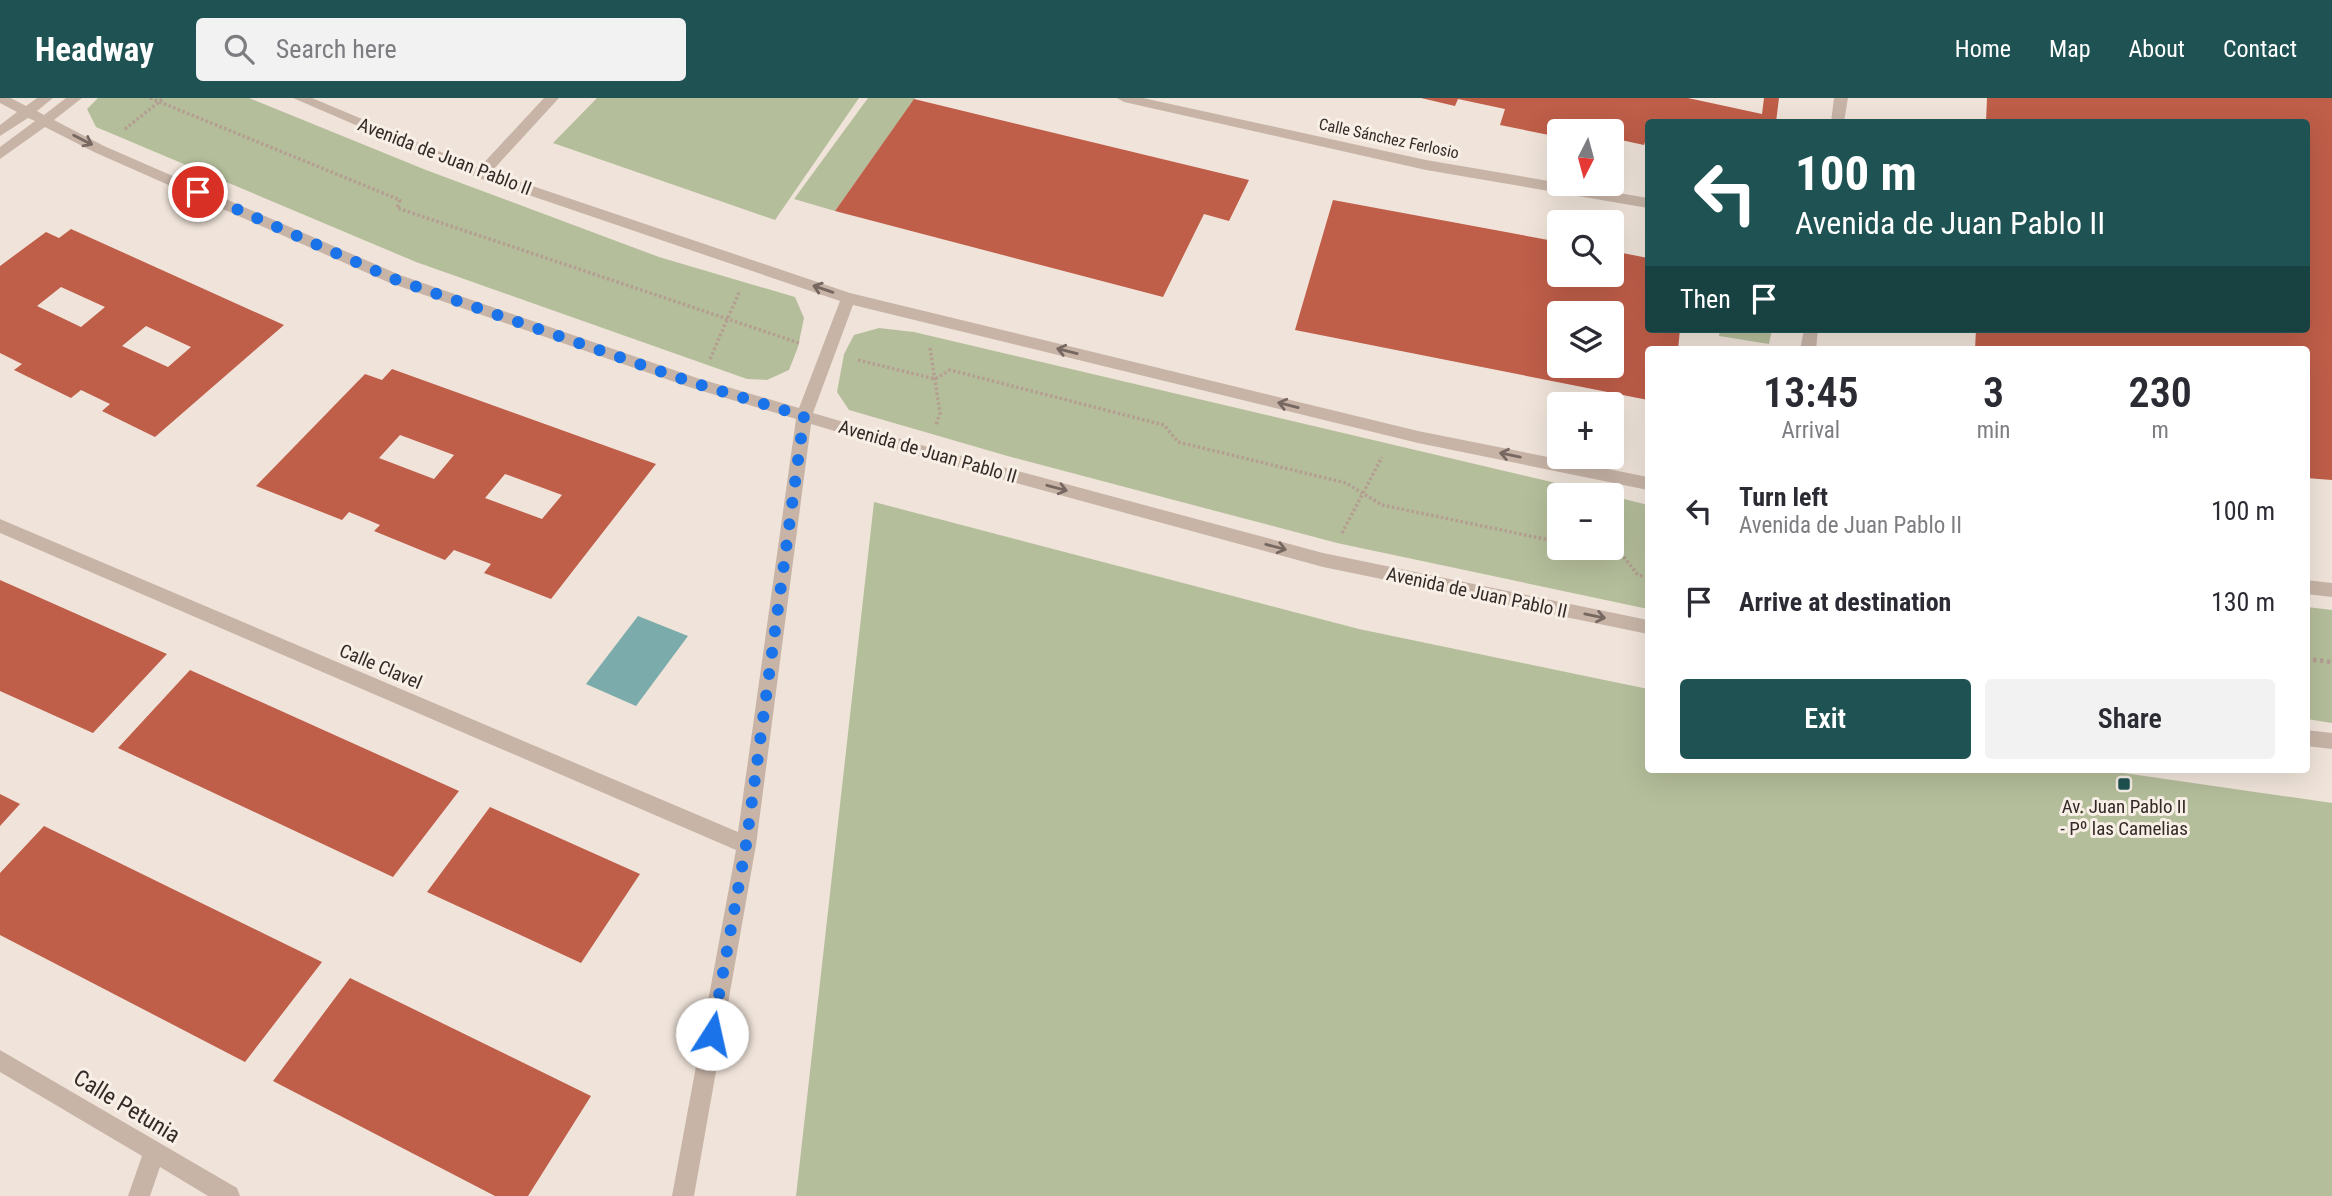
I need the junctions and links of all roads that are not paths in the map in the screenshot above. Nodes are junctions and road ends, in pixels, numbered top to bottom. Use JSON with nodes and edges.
{"nodes":[{"id":1,"x":46,"y":98,"type":"edge"},
{"id":2,"x":75,"y":98,"type":"edge"},
{"id":3,"x":300,"y":98,"type":"edge"},
{"id":4,"x":552,"y":98,"type":"edge"},
{"id":5,"x":1124,"y":98,"type":"edge"},
{"id":6,"x":1841,"y":98,"type":"edge"},
{"id":7,"x":0,"y":99,"type":"edge"},
{"id":8,"x":27,"y":112,"type":"junction"},
{"id":9,"x":1838,"y":119,"type":"edge"},
{"id":10,"x":45,"y":121,"type":"junction"},
{"id":11,"x":0,"y":132,"type":"edge"},
{"id":12,"x":0,"y":154,"type":"edge"},
{"id":13,"x":481,"y":174,"type":"junction"},
{"id":14,"x":1645,"y":202,"type":"edge"},
{"id":15,"x":848,"y":298,"type":"junction"},
{"id":16,"x":804,"y":416,"type":"junction"},
{"id":17,"x":1645,"y":483,"type":"edge"},
{"id":18,"x":0,"y":526,"type":"edge"},
{"id":19,"x":2310,"y":587,"type":"edge"},
{"id":20,"x":2332,"y":590,"type":"edge"},
{"id":21,"x":1645,"y":626,"type":"edge"},
{"id":22,"x":2310,"y":738,"type":"edge"},
{"id":23,"x":2332,"y":741,"type":"edge"},
{"id":24,"x":746,"y":845,"type":"junction"},
{"id":25,"x":0,"y":1060,"type":"edge"},
{"id":26,"x":154,"y":1153,"type":"junction"},
{"id":27,"x":139,"y":1196,"type":"edge"},
{"id":28,"x":229,"y":1196,"type":"edge"},
{"id":29,"x":683,"y":1196,"type":"edge"}],
"edges":[{"from":1,"to":8,"type":"street"},
{"from":2,"to":10,"type":"street"},
{"from":3,"to":13,"type":"street","name":"Avenida de Juan Pablo II"},
{"from":4,"to":13,"type":"street"},
{"from":5,"to":14,"type":"street","name":"Calle Sánchez Ferlosio"},
{"from":6,"to":9,"type":"street"},
{"from":7,"to":8,"type":"street","name":"Avenida de Juan Pablo II"},
{"from":8,"to":10,"type":"street","name":"Avenida de Juan Pablo II"},
{"from":8,"to":11,"type":"street"},
{"from":10,"to":12,"type":"street"},
{"from":10,"to":16,"type":"street","name":"Avenida de Juan Pablo II","one_way":true},
{"from":15,"to":13,"type":"street","name":"Avenida de Juan Pablo II","one_way":true},
{"from":15,"to":16,"type":"street"},
{"from":17,"to":15,"type":"street","name":"Avenida de Juan Pablo II","one_way":true},
{"from":16,"to":21,"type":"street","name":"Avenida de Juan Pablo II","one_way":true},
{"from":16,"to":24,"type":"street"},
{"from":18,"to":24,"type":"street","name":"Calle Clavel"},
{"from":19,"to":20,"type":"street"},
{"from":22,"to":23,"type":"street"},
{"from":24,"to":29,"type":"street"},
{"from":25,"to":26,"type":"street","name":"Calle Petunia"},
{"from":26,"to":27,"type":"street"},
{"from":26,"to":28,"type":"street","name":"Calle Petunia"}]}
